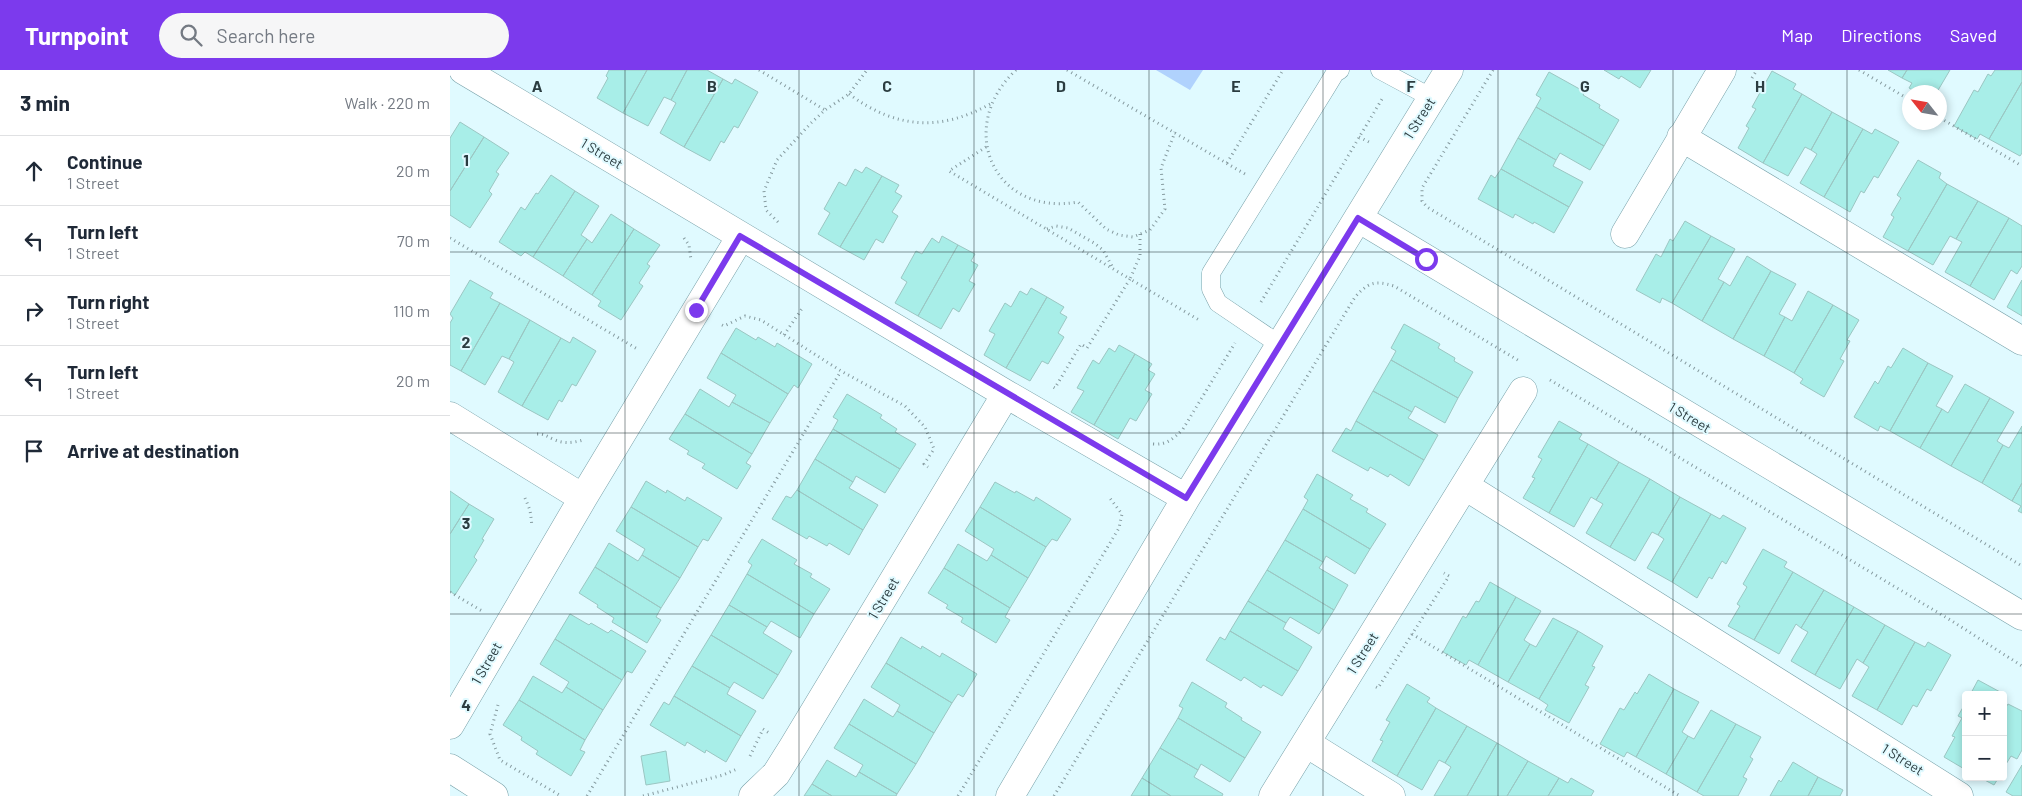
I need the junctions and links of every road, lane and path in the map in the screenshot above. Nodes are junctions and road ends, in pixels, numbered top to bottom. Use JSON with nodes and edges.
{"nodes":[{"id":1,"x":463,"y":70,"type":"edge"},
{"id":2,"x":759,"y":70,"type":"edge"},
{"id":3,"x":867,"y":70,"type":"edge"},
{"id":4,"x":1016,"y":70,"type":"edge"},
{"id":5,"x":1067,"y":70,"type":"edge"},
{"id":6,"x":1283,"y":70,"type":"edge"},
{"id":7,"x":1340,"y":70,"type":"edge"},
{"id":8,"x":1449,"y":70,"type":"edge"},
{"id":9,"x":1493,"y":70,"type":"edge"},
{"id":10,"x":1722,"y":70,"type":"edge"},
{"id":11,"x":1859,"y":70,"type":"edge"},
{"id":12,"x":1387,"y":74,"type":"edge"},
{"id":13,"x":849,"y":94,"type":"junction"},
{"id":14,"x":1902,"y":95,"type":"edge"},
{"id":15,"x":1432,"y":98,"type":"junction"},
{"id":16,"x":993,"y":103,"type":"junction"},
{"id":17,"x":826,"y":110,"type":"junction"},
{"id":18,"x":1947,"y":122,"type":"edge"},
{"id":19,"x":1175,"y":132,"type":"junction"},
{"id":20,"x":1681,"y":137,"type":"junction"},
{"id":21,"x":986,"y":147,"type":"junction"},
{"id":22,"x":1227,"y":163,"type":"junction"},
{"id":23,"x":2022,"y":166,"type":"edge"},
{"id":24,"x":1265,"y":186,"type":"junction"},
{"id":25,"x":1358,"y":218,"type":"junction"},
{"id":26,"x":782,"y":226,"type":"dead end"},
{"id":27,"x":1047,"y":229,"type":"junction"},
{"id":28,"x":678,"y":232,"type":"dead end"},
{"id":29,"x":1140,"y":234,"type":"junction"},
{"id":30,"x":1625,"y":234,"type":"dead end"},
{"id":31,"x":740,"y":236,"type":"junction"},
{"id":32,"x":450,"y":238,"type":"edge"},
{"id":33,"x":691,"y":263,"type":"dead end"},
{"id":34,"x":1113,"y":269,"type":"junction"},
{"id":35,"x":1130,"y":279,"type":"junction"},
{"id":36,"x":696,"y":310,"type":"junction"},
{"id":37,"x":1203,"y":323,"type":"dead end"},
{"id":38,"x":1248,"y":324,"type":"junction"},
{"id":39,"x":1227,"y":338,"type":"dead end"},
{"id":40,"x":2022,"y":341,"type":"edge"},
{"id":41,"x":1236,"y":343,"type":"junction"},
{"id":42,"x":1280,"y":345,"type":"junction"},
{"id":43,"x":641,"y":352,"type":"dead end"},
{"id":44,"x":1524,"y":364,"type":"dead end"},
{"id":45,"x":841,"y":371,"type":"junction"},
{"id":46,"x":1047,"y":383,"type":"dead end"},
{"id":47,"x":1532,"y":383,"type":"joint"},
{"id":48,"x":1006,"y":394,"type":"junction"},
{"id":49,"x":450,"y":416,"type":"edge"},
{"id":50,"x":588,"y":437,"type":"dead end"},
{"id":51,"x":1151,"y":444,"type":"dead end"},
{"id":52,"x":514,"y":455,"type":"junction"},
{"id":53,"x":952,"y":484,"type":"junction"},
{"id":54,"x":1465,"y":486,"type":"junction"},
{"id":55,"x":523,"y":495,"type":"dead end"},
{"id":56,"x":1109,"y":497,"type":"dead end"},
{"id":57,"x":582,"y":498,"type":"junction"},
{"id":58,"x":1186,"y":498,"type":"junction"},
{"id":59,"x":532,"y":530,"type":"dead end"},
{"id":60,"x":2022,"y":566,"type":"edge"},
{"id":61,"x":450,"y":592,"type":"edge"},
{"id":62,"x":487,"y":614,"type":"dead end"},
{"id":63,"x":2022,"y":615,"type":"edge"},
{"id":64,"x":1412,"y":634,"type":"dead end"},
{"id":65,"x":2022,"y":666,"type":"edge"},
{"id":66,"x":474,"y":684,"type":"junction"},
{"id":67,"x":450,"y":725,"type":"edge"},
{"id":68,"x":1306,"y":743,"type":"junction"},
{"id":69,"x":793,"y":747,"type":"junction"},
{"id":70,"x":744,"y":762,"type":"dead end"},
{"id":71,"x":450,"y":768,"type":"edge"},
{"id":72,"x":738,"y":768,"type":"dead end"},
{"id":73,"x":494,"y":796,"type":"edge"},
{"id":74,"x":562,"y":796,"type":"edge"},
{"id":75,"x":587,"y":796,"type":"edge"},
{"id":76,"x":643,"y":796,"type":"edge"},
{"id":77,"x":753,"y":796,"type":"edge"},
{"id":78,"x":958,"y":796,"type":"edge"},
{"id":79,"x":1010,"y":796,"type":"edge"},
{"id":80,"x":1054,"y":796,"type":"edge"},
{"id":81,"x":1273,"y":796,"type":"edge"},
{"id":82,"x":1391,"y":796,"type":"edge"},
{"id":83,"x":1680,"y":796,"type":"edge"},
{"id":84,"x":1959,"y":796,"type":"edge"}],
"edges":[{"from":1,"to":31,"type":"street","name":"1 Street"},
{"from":2,"to":17,"type":"path"},
{"from":3,"to":13,"type":"path"},
{"from":4,"to":16,"type":"path"},
{"from":5,"to":19,"type":"path"},
{"from":6,"to":22,"type":"path"},
{"from":7,"to":24,"type":"lane"},
{"from":8,"to":15,"type":"street","name":"1 Street"},
{"from":9,"to":60,"type":"path"},
{"from":10,"to":20,"type":"street"},
{"from":11,"to":14,"type":"path"},
{"from":12,"to":15,"type":"lane"},
{"from":12,"to":38,"type":"path"},
{"from":13,"to":16,"type":"path"},
{"from":13,"to":17,"type":"path"},
{"from":15,"to":25,"type":"street","name":"1 Street"},
{"from":16,"to":21,"type":"path"},
{"from":17,"to":26,"type":"path"},
{"from":18,"to":23,"type":"path"},
{"from":19,"to":22,"type":"path"},
{"from":19,"to":29,"type":"path"},
{"from":20,"to":30,"type":"street"},
{"from":20,"to":40,"type":"street"},
{"from":21,"to":27,"type":"path"},
{"from":21,"to":29,"type":"path"},
{"from":22,"to":24,"type":"path"},
{"from":24,"to":38,"type":"lane"},
{"from":25,"to":42,"type":"street","name":"1 Street"},
{"from":25,"to":63,"type":"street","name":"1 Street"},
{"from":27,"to":34,"type":"path"},
{"from":27,"to":34,"type":"path"},
{"from":28,"to":33,"type":"path"},
{"from":29,"to":35,"type":"path"},
{"from":31,"to":36,"type":"street","name":"1 Street"},
{"from":31,"to":48,"type":"street","name":"1 Street"},
{"from":32,"to":43,"type":"path"},
{"from":34,"to":35,"type":"path"},
{"from":35,"to":37,"type":"path"},
{"from":35,"to":46,"type":"path"},
{"from":36,"to":45,"type":"path"},
{"from":36,"to":57,"type":"street","name":"1 Street"},
{"from":38,"to":41,"type":"path"},
{"from":38,"to":42,"type":"lane"},
{"from":39,"to":41,"type":"path"},
{"from":41,"to":51,"type":"path"},
{"from":42,"to":58,"type":"street","name":"1 Street"},
{"from":44,"to":80,"type":"path"},
{"from":45,"to":53,"type":"path"},
{"from":45,"to":75,"type":"path"},
{"from":47,"to":54,"type":"street","name":"1 Street"},
{"from":47,"to":65,"type":"path"},
{"from":48,"to":53,"type":"street","name":"1 Street"},
{"from":48,"to":58,"type":"street","name":"1 Street"},
{"from":49,"to":52,"type":"street"},
{"from":50,"to":52,"type":"path"},
{"from":52,"to":57,"type":"street"},
{"from":53,"to":69,"type":"street","name":"1 Street"},
{"from":54,"to":68,"type":"street","name":"1 Street"},
{"from":54,"to":84,"type":"street","name":"1 Street"},
{"from":55,"to":59,"type":"path"},
{"from":56,"to":78,"type":"path"},
{"from":57,"to":66,"type":"street","name":"1 Street"},
{"from":58,"to":79,"type":"street","name":"1 Street"},
{"from":61,"to":62,"type":"path"},
{"from":64,"to":83,"type":"path"},
{"from":66,"to":67,"type":"street","name":"1 Street"},
{"from":66,"to":74,"type":"path"},
{"from":68,"to":81,"type":"street","name":"1 Street"},
{"from":68,"to":82,"type":"street"},
{"from":69,"to":70,"type":"path"},
{"from":69,"to":77,"type":"street","name":"1 Street"},
{"from":71,"to":73,"type":"street"},
{"from":72,"to":76,"type":"path"}]}
